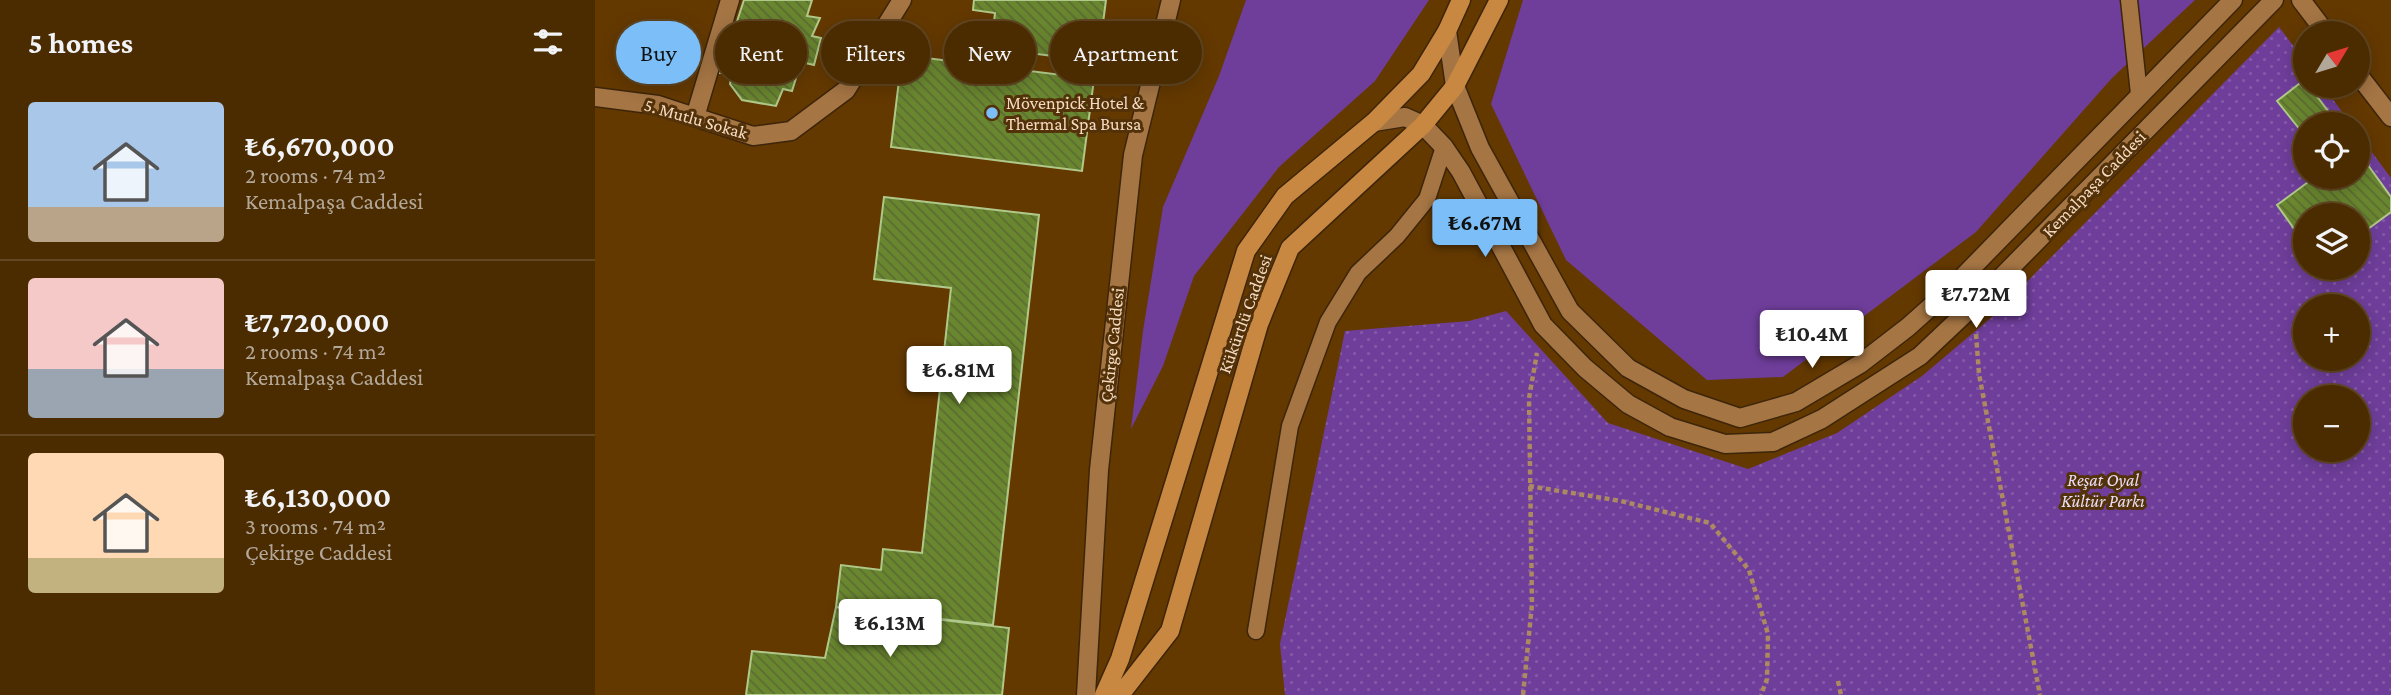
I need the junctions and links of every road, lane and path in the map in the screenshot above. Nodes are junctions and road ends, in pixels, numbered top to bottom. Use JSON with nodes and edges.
{"nodes":[{"id":1,"x":730,"y":0,"type":"edge"},
{"id":2,"x":902,"y":0,"type":"edge"},
{"id":3,"x":1171,"y":0,"type":"edge"},
{"id":4,"x":1461,"y":0,"type":"edge"},
{"id":5,"x":2129,"y":0,"type":"edge"},
{"id":6,"x":2233,"y":0,"type":"edge"},
{"id":7,"x":2274,"y":0,"type":"edge"},
{"id":8,"x":2301,"y":0,"type":"edge"},
{"id":9,"x":1501,"y":3,"type":"edge"},
{"id":10,"x":2317,"y":21,"type":"edge"},
{"id":11,"x":1447,"y":31,"type":"junction"},
{"id":12,"x":1455,"y":86,"type":"junction"},
{"id":13,"x":2370,"y":90,"type":"edge"},
{"id":14,"x":2140,"y":94,"type":"junction"},
{"id":15,"x":595,"y":97,"type":"edge"},
{"id":16,"x":695,"y":117,"type":"junction"},
{"id":17,"x":2391,"y":117,"type":"edge"},
{"id":18,"x":1374,"y":122,"type":"junction"},
{"id":19,"x":1423,"y":125,"type":"junction"},
{"id":20,"x":1444,"y":147,"type":"junction"},
{"id":21,"x":1974,"y":306,"type":"junction"},
{"id":22,"x":1543,"y":325,"type":"junction"},
{"id":23,"x":1529,"y":486,"type":"junction"},
{"id":24,"x":1256,"y":631,"type":"dead end"},
{"id":25,"x":1838,"y":681,"type":"dead end"},
{"id":26,"x":1086,"y":695,"type":"edge"},
{"id":27,"x":1104,"y":695,"type":"edge"},
{"id":28,"x":1120,"y":695,"type":"edge"},
{"id":29,"x":1523,"y":695,"type":"edge"},
{"id":30,"x":1761,"y":695,"type":"edge"},
{"id":31,"x":1841,"y":695,"type":"edge"},
{"id":32,"x":2040,"y":695,"type":"edge"}],
"edges":[{"from":1,"to":16,"type":"main road"},
{"from":2,"to":16,"type":"main road","name":"5. Mutlu Sokak"},
{"from":3,"to":26,"type":"main road","name":"Çekirge Caddesi"},
{"from":4,"to":11,"type":"main road","name":"Kükürtlü Caddesi"},
{"from":5,"to":14,"type":"lane"},
{"from":6,"to":14,"type":"main road","name":"Kemalpaşa Caddesi"},
{"from":7,"to":21,"type":"main road","name":"Kemalpaşa Caddesi"},
{"from":8,"to":10,"type":"main road"},
{"from":9,"to":12,"type":"main road","name":"Kükürtlü Caddesi"},
{"from":11,"to":12,"type":"main road","name":"Kemalpaşa Caddesi"},
{"from":11,"to":18,"type":"main road","name":"Kükürtlü Caddesi"},
{"from":12,"to":14,"type":"main road","name":"Kemalpaşa Caddesi"},
{"from":12,"to":19,"type":"main road","name":"Kükürtlü Caddesi"},
{"from":13,"to":17,"type":"main road"},
{"from":15,"to":16,"type":"main road","name":"5. Mutlu Sokak"},
{"from":18,"to":19,"type":"main road"},
{"from":18,"to":27,"type":"main road","name":"Kükürtlü Caddesi"},
{"from":19,"to":20,"type":"main road","name":"Kemalpaşa Caddesi"},
{"from":19,"to":28,"type":"main road","name":"Kükürtlü Caddesi"},
{"from":20,"to":22,"type":"main road","name":"Kemalpaşa Caddesi"},
{"from":20,"to":24,"type":"lane"},
{"from":21,"to":22,"type":"main road","name":"Kemalpaşa Caddesi"},
{"from":21,"to":32,"type":"path"},
{"from":22,"to":23,"type":"path"},
{"from":23,"to":29,"type":"path"},
{"from":23,"to":30,"type":"path"},
{"from":25,"to":31,"type":"path"}]}
